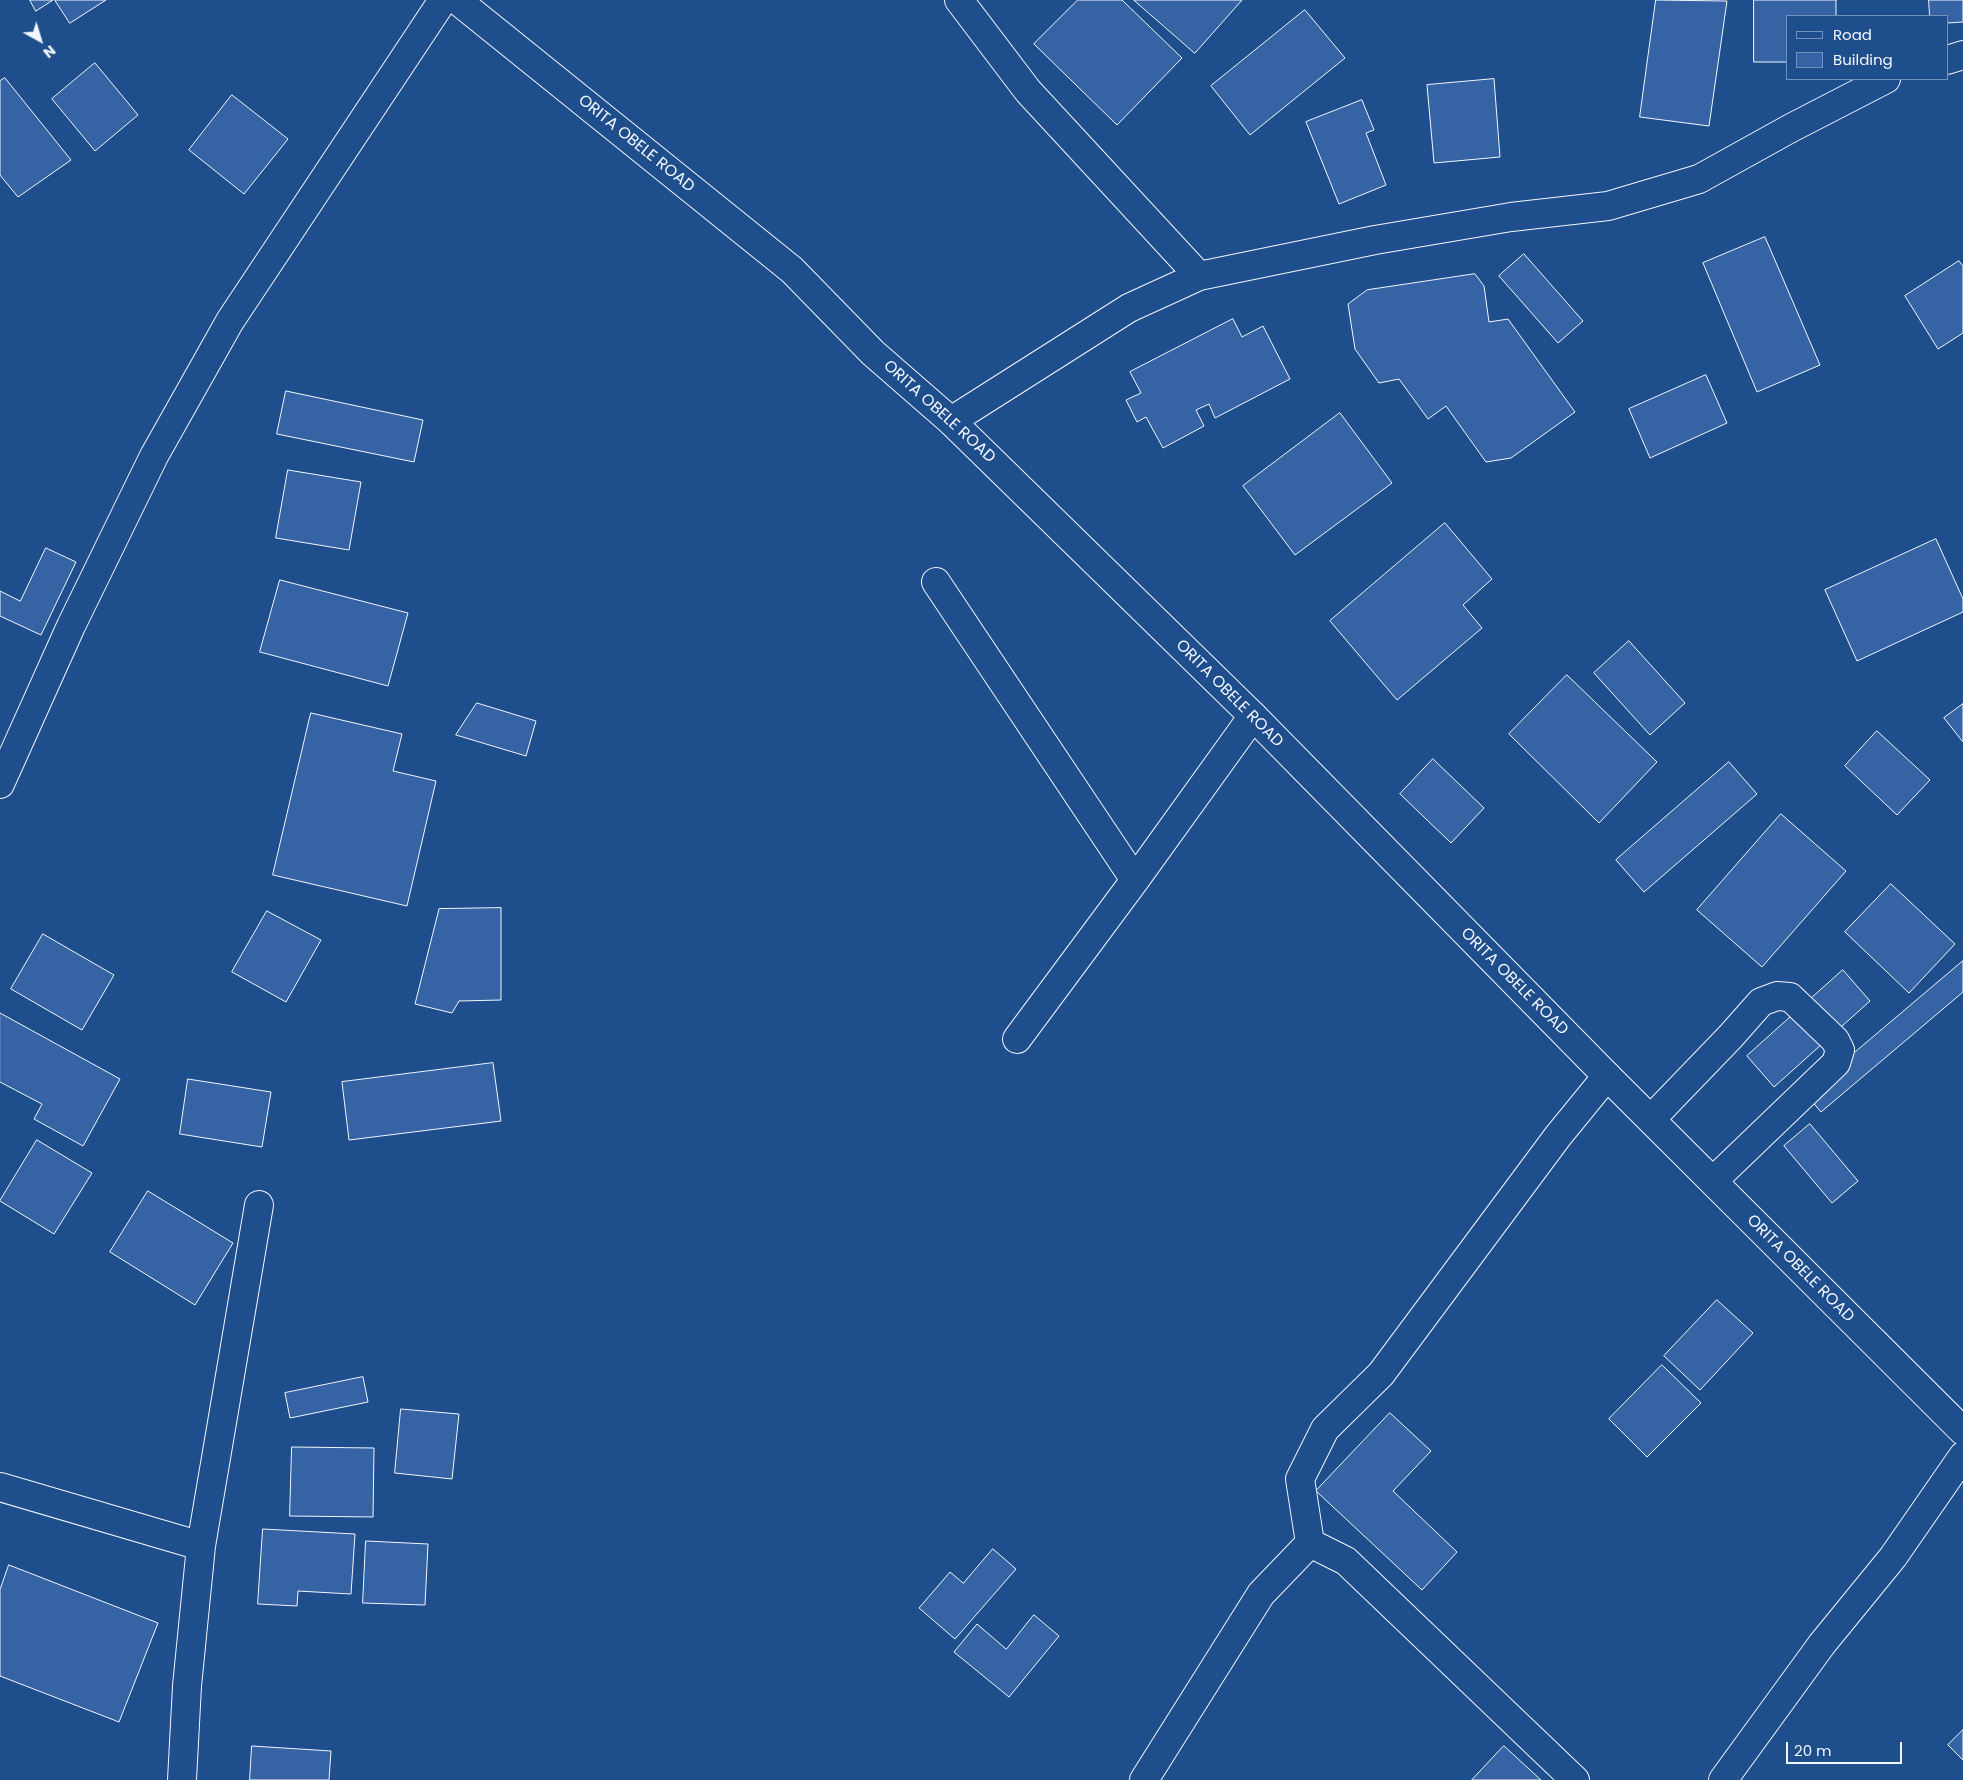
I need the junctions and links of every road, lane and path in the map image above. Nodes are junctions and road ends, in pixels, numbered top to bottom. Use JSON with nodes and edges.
{"nodes":[{"id":1,"x":443,"y":0,"type":"edge"},
{"id":2,"x":457,"y":0,"type":"edge"},
{"id":3,"x":959,"y":0,"type":"edge"},
{"id":4,"x":1963,"y":55,"type":"edge"},
{"id":5,"x":1948,"y":60,"type":"edge"},
{"id":6,"x":1884,"y":80,"type":"edge"},
{"id":7,"x":1199,"y":276,"type":"junction"},
{"id":8,"x":951,"y":421,"type":"junction"},
{"id":9,"x":936,"y":582,"type":"dead end"},
{"id":10,"x":1253,"y":716,"type":"junction"},
{"id":11,"x":0,"y":784,"type":"edge"},
{"id":12,"x":1135,"y":880,"type":"junction"},
{"id":13,"x":1016,"y":1039,"type":"dead end"},
{"id":14,"x":1608,"y":1076,"type":"junction"},
{"id":15,"x":1651,"y":1119,"type":"junction"},
{"id":16,"x":1713,"y":1181,"type":"junction"},
{"id":17,"x":259,"y":1205,"type":"dead end"},
{"id":18,"x":1963,"y":1431,"type":"edge"},
{"id":19,"x":1963,"y":1456,"type":"edge"},
{"id":20,"x":0,"y":1487,"type":"edge"},
{"id":21,"x":1310,"y":1543,"type":"junction"},
{"id":22,"x":201,"y":1546,"type":"junction"},
{"id":23,"x":182,"y":1780,"type":"edge"},
{"id":24,"x":1144,"y":1780,"type":"edge"},
{"id":25,"x":1575,"y":1780,"type":"edge"},
{"id":26,"x":1723,"y":1780,"type":"edge"}],
"edges":[{"from":1,"to":11,"type":"street"},
{"from":2,"to":8,"type":"street","name":"ORITA OBELE ROAD"},
{"from":3,"to":7,"type":"street"},
{"from":4,"to":5,"type":"street"},
{"from":6,"to":7,"type":"street"},
{"from":7,"to":8,"type":"street"},
{"from":8,"to":10,"type":"street","name":"ORITA OBELE ROAD"},
{"from":9,"to":12,"type":"street"},
{"from":10,"to":12,"type":"street"},
{"from":10,"to":14,"type":"street","name":"ORITA OBELE ROAD"},
{"from":12,"to":13,"type":"street"},
{"from":14,"to":15,"type":"street","name":"ORITA OBELE ROAD"},
{"from":14,"to":21,"type":"street"},
{"from":15,"to":16,"type":"street","name":"ORITA OBELE ROAD"},
{"from":15,"to":16,"type":"street"},
{"from":16,"to":18,"type":"street","name":"ORITA OBELE ROAD"},
{"from":17,"to":22,"type":"street"},
{"from":19,"to":26,"type":"street"},
{"from":20,"to":22,"type":"street"},
{"from":21,"to":24,"type":"street"},
{"from":21,"to":25,"type":"street"},
{"from":22,"to":23,"type":"street"}]}
